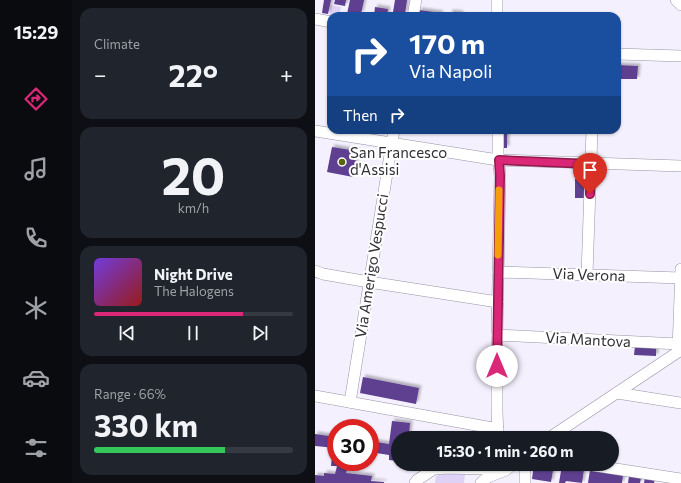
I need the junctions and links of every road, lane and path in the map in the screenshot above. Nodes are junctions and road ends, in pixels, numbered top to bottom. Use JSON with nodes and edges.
{"nodes":[{"id":1,"x":416,"y":0,"type":"edge"},
{"id":2,"x":497,"y":0,"type":"edge"},
{"id":3,"x":676,"y":0,"type":"edge"},
{"id":4,"x":681,"y":5,"type":"edge"},
{"id":5,"x":414,"y":12,"type":"edge"},
{"id":6,"x":497,"y":12,"type":"edge"},
{"id":7,"x":315,"y":19,"type":"edge"},
{"id":8,"x":327,"y":21,"type":"edge"},
{"id":9,"x":621,"y":54,"type":"edge"},
{"id":10,"x":681,"y":56,"type":"edge"},
{"id":11,"x":315,"y":131,"type":"edge"},
{"id":12,"x":327,"y":133,"type":"edge"},
{"id":13,"x":333,"y":134,"type":"edge"},
{"id":14,"x":393,"y":134,"type":"edge"},
{"id":15,"x":498,"y":134,"type":"edge"},
{"id":16,"x":592,"y":134,"type":"edge"},
{"id":17,"x":392,"y":144,"type":"junction"},
{"id":18,"x":499,"y":160,"type":"junction"},
{"id":19,"x":591,"y":164,"type":"junction"},
{"id":20,"x":681,"y":166,"type":"edge"},
{"id":21,"x":681,"y":269,"type":"edge"},
{"id":22,"x":315,"y":271,"type":"edge"},
{"id":23,"x":498,"y":272,"type":"junction"},
{"id":24,"x":587,"y":275,"type":"junction"},
{"id":25,"x":681,"y":278,"type":"edge"},
{"id":26,"x":369,"y":282,"type":"junction"},
{"id":27,"x":498,"y":302,"type":"junction"},
{"id":28,"x":497,"y":336,"type":"junction"},
{"id":29,"x":679,"y":348,"type":"edge"},
{"id":30,"x":617,"y":393,"type":"junction"},
{"id":31,"x":315,"y":396,"type":"edge"},
{"id":32,"x":350,"y":402,"type":"junction"},
{"id":33,"x":681,"y":403,"type":"edge"},
{"id":34,"x":488,"y":431,"type":"edge"},
{"id":35,"x":498,"y":431,"type":"edge"},
{"id":36,"x":560,"y":431,"type":"edge"},
{"id":37,"x":619,"y":469,"type":"edge"},
{"id":38,"x":431,"y":471,"type":"edge"},
{"id":39,"x":503,"y":471,"type":"edge"},
{"id":40,"x":520,"y":471,"type":"edge"},
{"id":41,"x":681,"y":479,"type":"edge"},
{"id":42,"x":415,"y":483,"type":"edge"},
{"id":43,"x":481,"y":483,"type":"edge"},
{"id":44,"x":525,"y":483,"type":"edge"}],
"edges":[{"from":1,"to":5,"type":"street"},
{"from":2,"to":6,"type":"street"},
{"from":3,"to":4,"type":"street"},
{"from":7,"to":8,"type":"street"},
{"from":9,"to":10,"type":"street"},
{"from":11,"to":12,"type":"street"},
{"from":13,"to":17,"type":"street"},
{"from":14,"to":17,"type":"street","name":"Via Amerigo Vespucci"},
{"from":15,"to":18,"type":"street"},
{"from":16,"to":19,"type":"street"},
{"from":17,"to":18,"type":"street"},
{"from":17,"to":26,"type":"street","name":"Via Amerigo Vespucci"},
{"from":18,"to":19,"type":"street"},
{"from":18,"to":23,"type":"street"},
{"from":19,"to":20,"type":"street"},
{"from":19,"to":24,"type":"street"},
{"from":21,"to":25,"type":"street"},
{"from":22,"to":26,"type":"street"},
{"from":23,"to":24,"type":"street","name":"Via Verona"},
{"from":23,"to":27,"type":"street"},
{"from":24,"to":25,"type":"street","name":"Via Verona"},
{"from":25,"to":29,"type":"street"},
{"from":26,"to":27,"type":"street"},
{"from":26,"to":32,"type":"street","name":"Via Amerigo Vespucci"},
{"from":27,"to":28,"type":"street"},
{"from":28,"to":29,"type":"street","name":"Via Mantova"},
{"from":28,"to":35,"type":"street"},
{"from":29,"to":30,"type":"street"},
{"from":30,"to":33,"type":"street"},
{"from":30,"to":36,"type":"street"},
{"from":31,"to":32,"type":"street"},
{"from":32,"to":34,"type":"street"},
{"from":37,"to":41,"type":"street"},
{"from":38,"to":42,"type":"street"},
{"from":39,"to":43,"type":"street"},
{"from":40,"to":44,"type":"street"}]}
